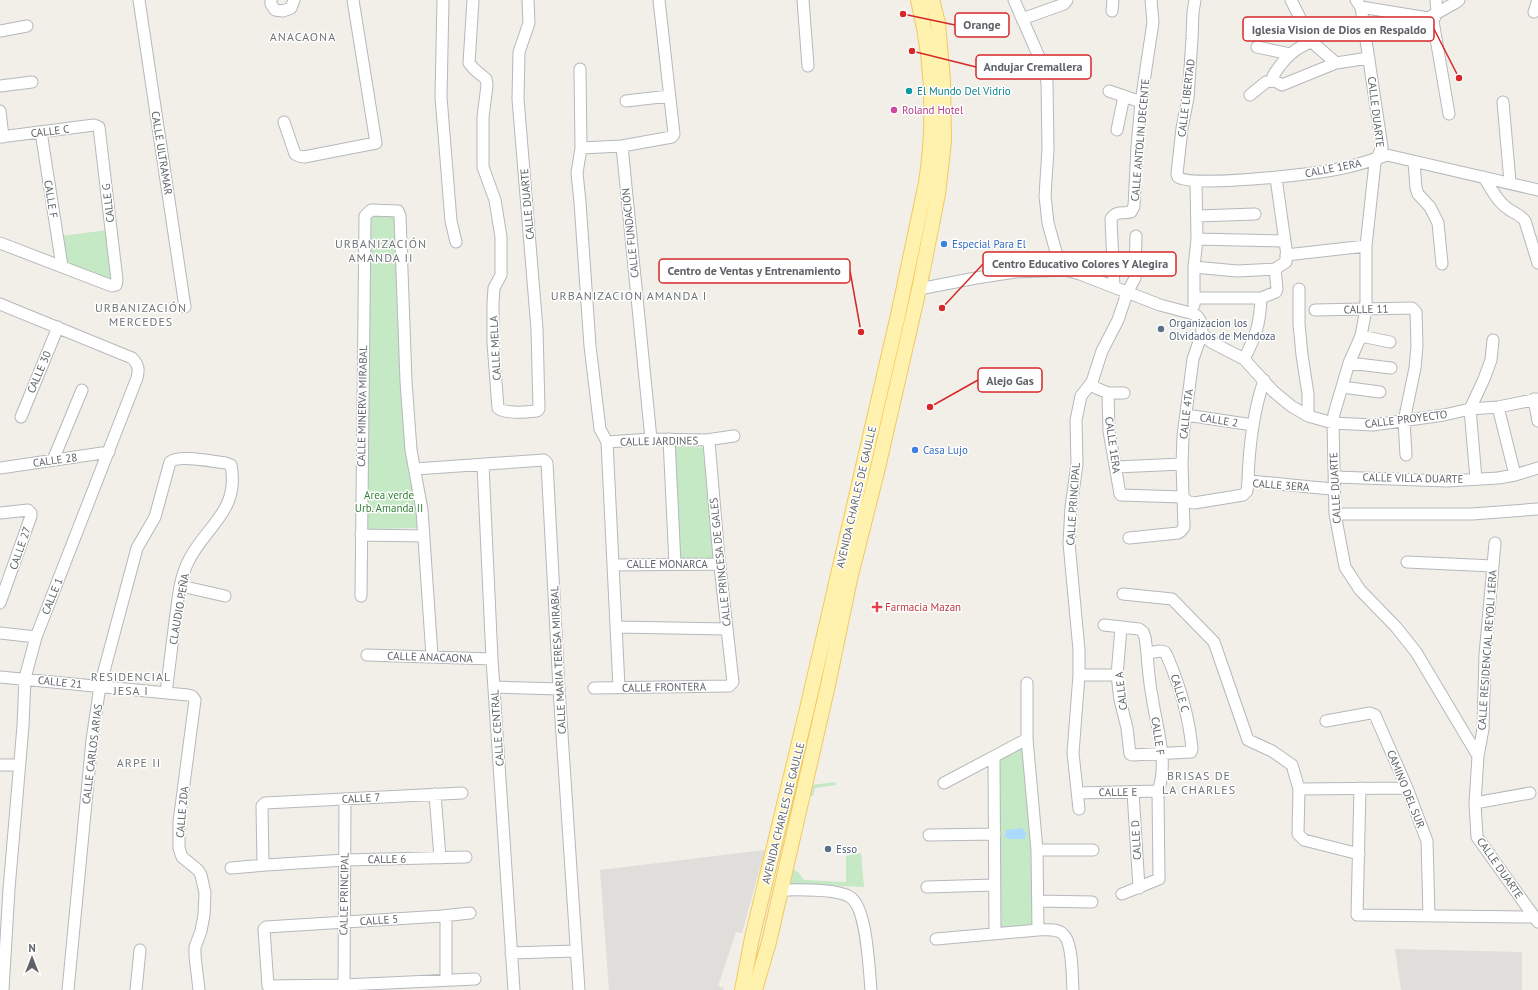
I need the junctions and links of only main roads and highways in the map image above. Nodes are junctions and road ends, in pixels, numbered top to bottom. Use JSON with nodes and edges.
{"nodes":[{"id":1,"x":918,"y":0,"type":"edge"},
{"id":2,"x":932,"y":0,"type":"edge"},
{"id":3,"x":917,"y":262,"type":"junction"},
{"id":4,"x":879,"y":394,"type":"junction"},
{"id":5,"x":894,"y":396,"type":"junction"},
{"id":6,"x":752,"y":938,"type":"junction"},
{"id":7,"x":769,"y":942,"type":"junction"},
{"id":8,"x":734,"y":990,"type":"edge"},
{"id":9,"x":742,"y":990,"type":"edge"},
{"id":10,"x":755,"y":990,"type":"edge"},
{"id":11,"x":761,"y":990,"type":"edge"}],
"edges":[{"from":1,"to":3,"type":"main road","name":"AVENIDA CHARLES DE GAULLE"},
{"from":2,"to":3,"type":"main road","name":"AVENIDA CHARLES DE GAULLE"},
{"from":3,"to":4,"type":"main road","name":"AVENIDA CHARLES DE GAULLE"},
{"from":3,"to":5,"type":"main road","name":"AVENIDA CHARLES DE GAULLE"},
{"from":4,"to":5,"type":"main road"},
{"from":4,"to":6,"type":"main road","name":"AVENIDA CHARLES DE GAULLE"},
{"from":5,"to":7,"type":"main road","name":"AVENIDA CHARLES DE GAULLE"},
{"from":6,"to":8,"type":"main road"},
{"from":6,"to":9,"type":"main road","name":"AVENIDA CHARLES DE GAULLE"},
{"from":7,"to":10,"type":"main road","name":"AVENIDA CHARLES DE GAULLE"},
{"from":7,"to":11,"type":"main road"}]}
